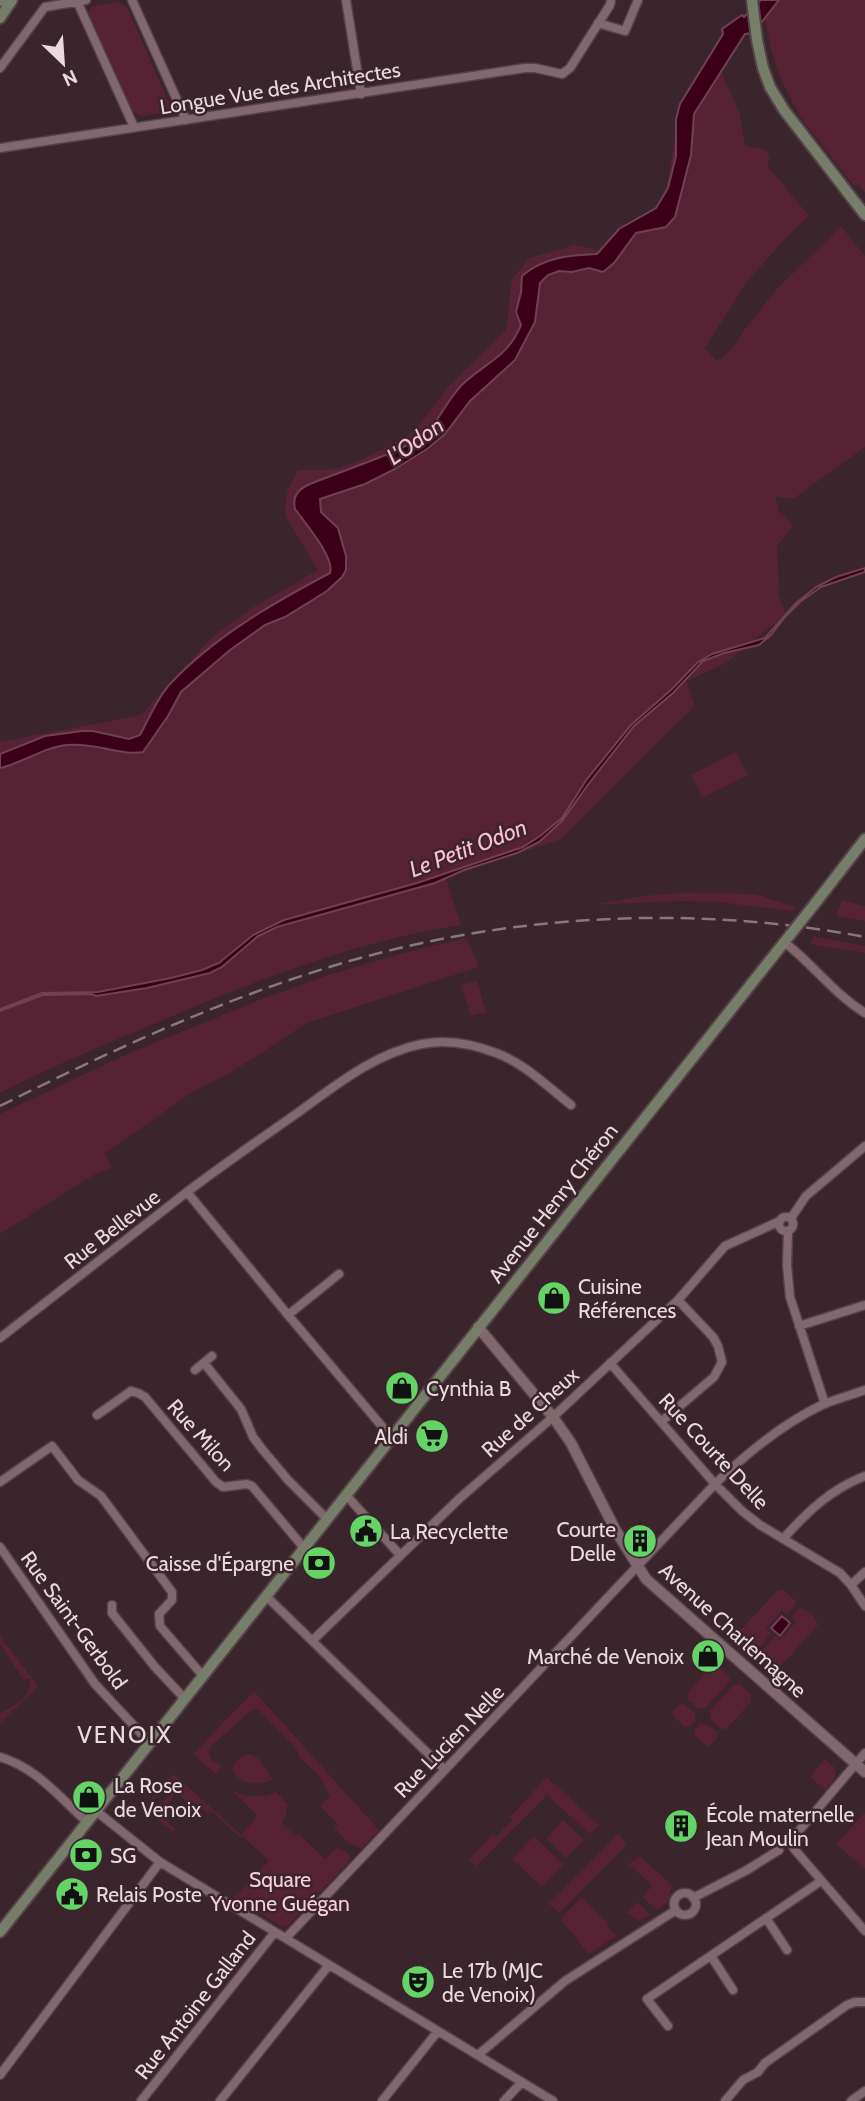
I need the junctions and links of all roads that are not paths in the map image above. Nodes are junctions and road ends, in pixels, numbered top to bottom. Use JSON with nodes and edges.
{"nodes":[{"id":1,"x":12,"y":0,"type":"edge"},
{"id":2,"x":132,"y":0,"type":"edge"},
{"id":3,"x":346,"y":0,"type":"edge"},
{"id":4,"x":611,"y":0,"type":"edge"},
{"id":5,"x":638,"y":0,"type":"edge"},
{"id":6,"x":81,"y":1,"type":"edge"},
{"id":7,"x":752,"y":4,"type":"edge"},
{"id":8,"x":0,"y":18,"type":"edge"},
{"id":9,"x":598,"y":23,"type":"junction"},
{"id":10,"x":0,"y":68,"type":"edge"},
{"id":11,"x":361,"y":94,"type":"junction"},
{"id":12,"x":186,"y":120,"type":"junction"},
{"id":13,"x":134,"y":127,"type":"junction"},
{"id":14,"x":0,"y":148,"type":"edge"},
{"id":15,"x":865,"y":215,"type":"edge"},
{"id":16,"x":865,"y":839,"type":"edge"},
{"id":17,"x":787,"y":938,"type":"junction"},
{"id":18,"x":865,"y":1013,"type":"edge"},
{"id":19,"x":571,"y":1105,"type":"dead end"},
{"id":20,"x":865,"y":1146,"type":"edge"},
{"id":21,"x":187,"y":1192,"type":"junction"},
{"id":22,"x":791,"y":1218,"type":"junction"},
{"id":23,"x":779,"y":1221,"type":"junction"},
{"id":24,"x":788,"y":1231,"type":"junction"},
{"id":25,"x":339,"y":1274,"type":"dead end"},
{"id":26,"x":678,"y":1300,"type":"junction"},
{"id":27,"x":865,"y":1305,"type":"edge"},
{"id":28,"x":288,"y":1315,"type":"junction"},
{"id":29,"x":799,"y":1326,"type":"junction"},
{"id":30,"x":478,"y":1327,"type":"junction"},
{"id":31,"x":0,"y":1338,"type":"edge"},
{"id":32,"x":212,"y":1356,"type":"dead end"},
{"id":33,"x":204,"y":1363,"type":"junction"},
{"id":34,"x":610,"y":1363,"type":"junction"},
{"id":35,"x":195,"y":1370,"type":"dead end"},
{"id":36,"x":865,"y":1390,"type":"edge"},
{"id":37,"x":825,"y":1404,"type":"junction"},
{"id":38,"x":97,"y":1415,"type":"dead end"},
{"id":39,"x":552,"y":1417,"type":"junction"},
{"id":40,"x":661,"y":1422,"type":"junction"},
{"id":41,"x":391,"y":1437,"type":"junction"},
{"id":42,"x":865,"y":1476,"type":"edge"},
{"id":43,"x":0,"y":1482,"type":"edge"},
{"id":44,"x":715,"y":1484,"type":"junction"},
{"id":45,"x":346,"y":1495,"type":"junction"},
{"id":46,"x":327,"y":1519,"type":"junction"},
{"id":47,"x":783,"y":1539,"type":"junction"},
{"id":48,"x":0,"y":1547,"type":"edge"},
{"id":49,"x":304,"y":1548,"type":"junction"},
{"id":50,"x":400,"y":1555,"type":"junction"},
{"id":51,"x":637,"y":1568,"type":"junction"},
{"id":52,"x":865,"y":1572,"type":"edge"},
{"id":53,"x":851,"y":1585,"type":"junction"},
{"id":54,"x":266,"y":1596,"type":"junction"},
{"id":55,"x":112,"y":1605,"type":"dead end"},
{"id":56,"x":865,"y":1606,"type":"edge"},
{"id":57,"x":312,"y":1641,"type":"junction"},
{"id":58,"x":202,"y":1676,"type":"junction"},
{"id":59,"x":185,"y":1699,"type":"junction"},
{"id":60,"x":150,"y":1743,"type":"junction"},
{"id":61,"x":865,"y":1753,"type":"edge"},
{"id":62,"x":0,"y":1757,"type":"edge"},
{"id":63,"x":855,"y":1764,"type":"junction"},
{"id":64,"x":445,"y":1770,"type":"junction"},
{"id":65,"x":865,"y":1772,"type":"edge"},
{"id":66,"x":96,"y":1811,"type":"junction"},
{"id":67,"x":87,"y":1822,"type":"junction"},
{"id":68,"x":779,"y":1850,"type":"dead end"},
{"id":69,"x":160,"y":1862,"type":"junction"},
{"id":70,"x":821,"y":1881,"type":"junction"},
{"id":71,"x":693,"y":1898,"type":"junction"},
{"id":72,"x":676,"y":1910,"type":"junction"},
{"id":73,"x":766,"y":1918,"type":"junction"},
{"id":74,"x":275,"y":1931,"type":"junction"},
{"id":75,"x":865,"y":1931,"type":"edge"},
{"id":76,"x":0,"y":1932,"type":"edge"},
{"id":77,"x":285,"y":1938,"type":"junction"},
{"id":78,"x":787,"y":1950,"type":"dead end"},
{"id":79,"x":711,"y":1956,"type":"junction"},
{"id":80,"x":329,"y":1965,"type":"junction"},
{"id":81,"x":733,"y":1990,"type":"dead end"},
{"id":82,"x":865,"y":2001,"type":"edge"},
{"id":83,"x":668,"y":2026,"type":"dead end"},
{"id":84,"x":438,"y":2031,"type":"junction"},
{"id":85,"x":478,"y":2055,"type":"junction"},
{"id":86,"x":0,"y":2075,"type":"edge"},
{"id":87,"x":522,"y":2082,"type":"junction"},
{"id":88,"x":865,"y":2091,"type":"edge"},
{"id":89,"x":141,"y":2101,"type":"edge"},
{"id":90,"x":220,"y":2101,"type":"edge"},
{"id":91,"x":382,"y":2101,"type":"edge"},
{"id":92,"x":504,"y":2101,"type":"edge"},
{"id":93,"x":553,"y":2101,"type":"edge"},
{"id":94,"x":725,"y":2101,"type":"edge"},
{"id":95,"x":851,"y":2101,"type":"edge"}],
"edges":[{"from":1,"to":8,"type":"main road"},
{"from":2,"to":12,"type":"street"},
{"from":3,"to":11,"type":"street"},
{"from":4,"to":9,"type":"street"},
{"from":5,"to":9,"type":"street"},
{"from":6,"to":10,"type":"street"},
{"from":6,"to":13,"type":"street"},
{"from":7,"to":15,"type":"main road"},
{"from":9,"to":11,"type":"street","name":"Longue Vue des Architectes"},
{"from":11,"to":12,"type":"street","name":"Longue Vue des Architectes"},
{"from":12,"to":13,"type":"street","name":"Longue Vue des Architectes"},
{"from":13,"to":14,"type":"street","name":"Longue Vue des Architectes"},
{"from":16,"to":17,"type":"main road","name":"Avenue Henry Chéron","bridge":true},
{"from":17,"to":18,"type":"street"},
{"from":17,"to":30,"type":"main road","name":"Avenue Henry Chéron"},
{"from":19,"to":21,"type":"street"},
{"from":20,"to":22,"type":"street"},
{"from":21,"to":28,"type":"street","name":"Rue Bellevue"},
{"from":21,"to":31,"type":"street","name":"Rue Bellevue"},
{"from":22,"to":23,"type":"street"},
{"from":22,"to":24,"type":"street"},
{"from":23,"to":24,"type":"street"},
{"from":23,"to":26,"type":"street","name":"Rue de Cheux"},
{"from":24,"to":29,"type":"street"},
{"from":25,"to":28,"type":"street"},
{"from":26,"to":34,"type":"street","name":"Rue de Cheux"},
{"from":26,"to":40,"type":"street"},
{"from":27,"to":29,"type":"street"},
{"from":28,"to":41,"type":"street","name":"Rue Bellevue"},
{"from":29,"to":37,"type":"street"},
{"from":30,"to":39,"type":"street","name":"Avenue Charlemagne"},
{"from":30,"to":41,"type":"main road","name":"Avenue Henry Chéron"},
{"from":32,"to":33,"type":"street"},
{"from":33,"to":35,"type":"street"},
{"from":33,"to":46,"type":"street"},
{"from":34,"to":39,"type":"street","name":"Rue de Cheux"},
{"from":34,"to":40,"type":"street","name":"Rue Courte Delle"},
{"from":36,"to":37,"type":"street","name":"Rue Lucien Nelle"},
{"from":37,"to":44,"type":"street","name":"Rue Lucien Nelle"},
{"from":38,"to":49,"type":"street","name":"Rue Milon"},
{"from":39,"to":50,"type":"street","name":"Rue de Cheux"},
{"from":39,"to":51,"type":"street","name":"Avenue Charlemagne"},
{"from":40,"to":44,"type":"street","name":"Rue Courte Delle"},
{"from":41,"to":45,"type":"main road","name":"Avenue Henry Chéron"},
{"from":42,"to":47,"type":"street"},
{"from":43,"to":58,"type":"street"},
{"from":44,"to":47,"type":"street","name":"Rue Courte Delle"},
{"from":44,"to":51,"type":"street","name":"Rue Lucien Nelle"},
{"from":45,"to":46,"type":"main road","name":"Avenue Henry Chéron"},
{"from":45,"to":50,"type":"street"},
{"from":46,"to":49,"type":"main road","name":"Avenue Henry Chéron"},
{"from":47,"to":53,"type":"street","name":"Rue Courte Delle"},
{"from":48,"to":60,"type":"street","name":"Rue Saint-Gerbold"},
{"from":49,"to":54,"type":"main road","name":"Avenue Henry Chéron"},
{"from":50,"to":57,"type":"street","name":"Rue de Cheux"},
{"from":51,"to":63,"type":"street","name":"Avenue Charlemagne"},
{"from":51,"to":64,"type":"street","name":"Rue Lucien Nelle"},
{"from":52,"to":53,"type":"street"},
{"from":53,"to":56,"type":"street","name":"Rue Courte Delle"},
{"from":54,"to":57,"type":"street"},
{"from":54,"to":58,"type":"main road","name":"Avenue Henry Chéron"},
{"from":55,"to":59,"type":"street"},
{"from":57,"to":64,"type":"street"},
{"from":58,"to":59,"type":"main road","name":"Avenue Henry Chéron"},
{"from":59,"to":60,"type":"main road","name":"Avenue Henry Chéron"},
{"from":60,"to":66,"type":"main road","name":"Avenue Henry Chéron"},
{"from":61,"to":63,"type":"street"},
{"from":62,"to":67,"type":"street"},
{"from":63,"to":65,"type":"street","name":"Avenue Charlemagne"},
{"from":63,"to":70,"type":"street"},
{"from":64,"to":77,"type":"street","name":"Rue Lucien Nelle"},
{"from":66,"to":67,"type":"main road","name":"Avenue Henry Chéron"},
{"from":66,"to":69,"type":"street"},
{"from":67,"to":76,"type":"main road","name":"Avenue Henry Chéron"},
{"from":68,"to":71,"type":"street"},
{"from":69,"to":74,"type":"street"},
{"from":69,"to":86,"type":"street"},
{"from":70,"to":73,"type":"street"},
{"from":70,"to":75,"type":"street"},
{"from":71,"to":72,"type":"street"},
{"from":71,"to":72,"type":"street"},
{"from":72,"to":85,"type":"street"},
{"from":73,"to":78,"type":"street"},
{"from":73,"to":79,"type":"street"},
{"from":74,"to":77,"type":"street"},
{"from":74,"to":89,"type":"street","name":"Rue Antoine Galland"},
{"from":77,"to":80,"type":"street"},
{"from":79,"to":81,"type":"street"},
{"from":79,"to":83,"type":"street"},
{"from":80,"to":84,"type":"street"},
{"from":80,"to":90,"type":"street"},
{"from":82,"to":94,"type":"street"},
{"from":84,"to":85,"type":"street"},
{"from":84,"to":91,"type":"street"},
{"from":85,"to":87,"type":"street"},
{"from":87,"to":92,"type":"street"},
{"from":87,"to":93,"type":"street"},
{"from":88,"to":95,"type":"street"}]}
